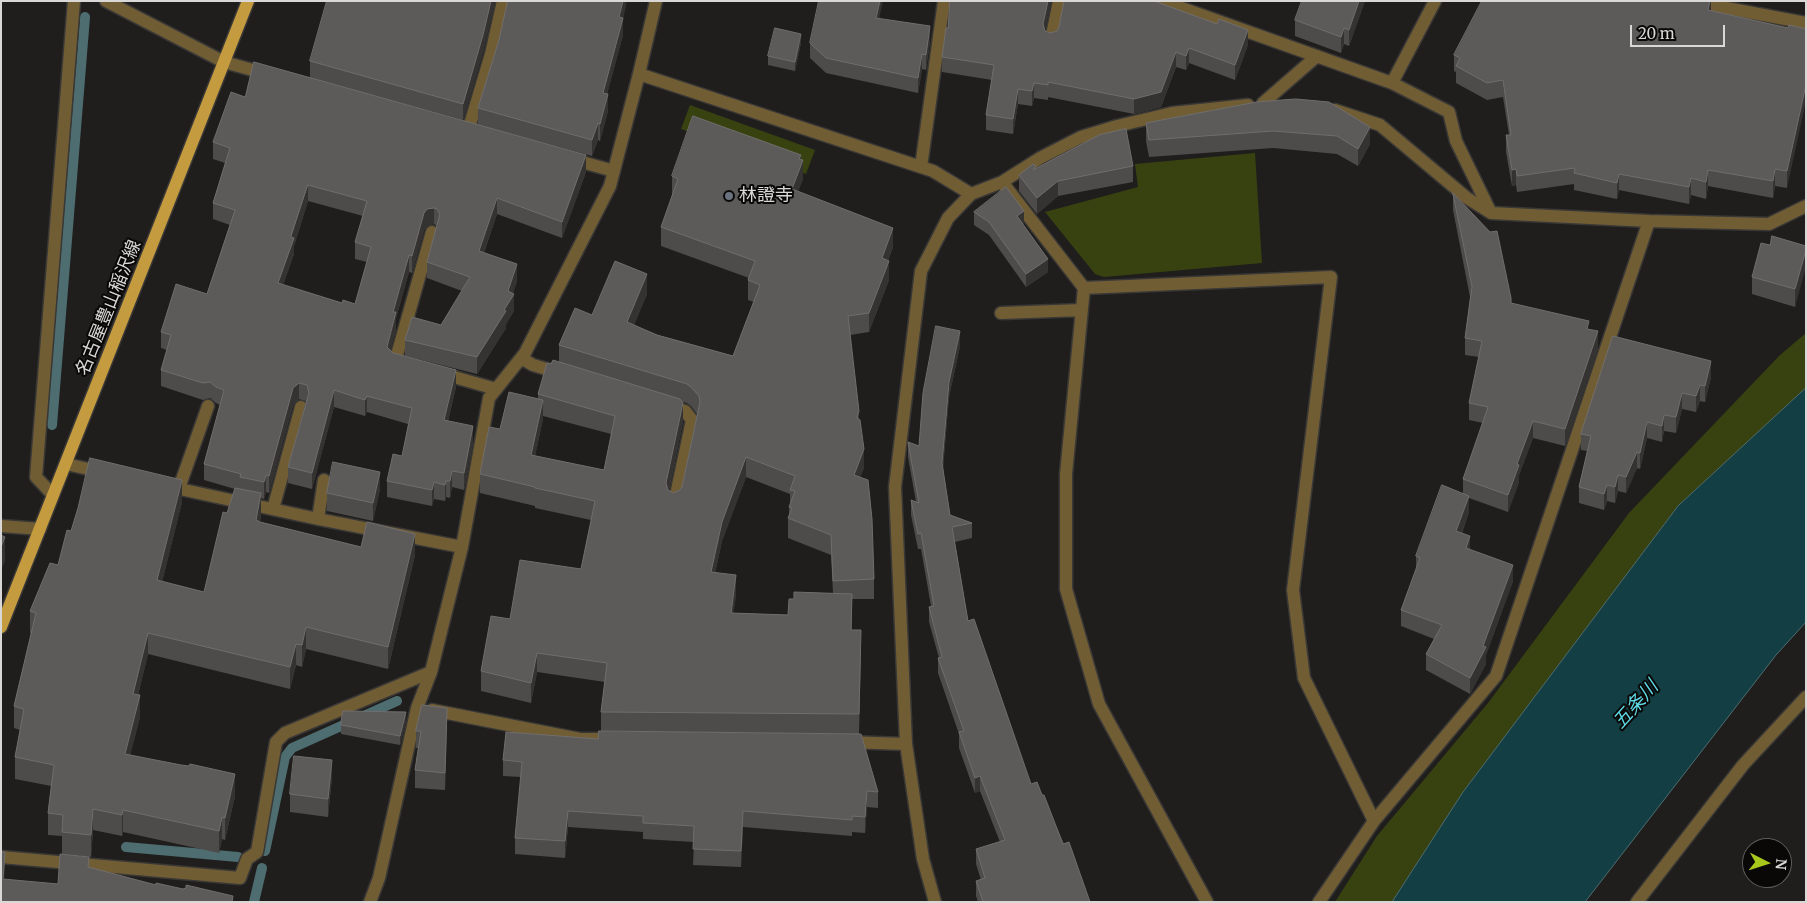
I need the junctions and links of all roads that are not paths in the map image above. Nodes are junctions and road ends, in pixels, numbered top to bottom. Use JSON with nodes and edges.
{"nodes":[{"id":1,"x":74,"y":1,"type":"edge"},
{"id":2,"x":106,"y":1,"type":"edge"},
{"id":3,"x":248,"y":1,"type":"edge"},
{"id":4,"x":503,"y":1,"type":"edge"},
{"id":5,"x":656,"y":1,"type":"edge"},
{"id":6,"x":944,"y":1,"type":"edge"},
{"id":7,"x":1059,"y":1,"type":"edge"},
{"id":8,"x":1162,"y":1,"type":"edge"},
{"id":9,"x":1434,"y":1,"type":"edge"},
{"id":10,"x":1690,"y":1,"type":"edge"},
{"id":11,"x":1806,"y":23,"type":"edge"},
{"id":12,"x":1051,"y":40,"type":"edge"},
{"id":13,"x":1317,"y":56,"type":"junction"},
{"id":14,"x":224,"y":62,"type":"junction"},
{"id":15,"x":640,"y":74,"type":"junction"},
{"id":16,"x":281,"y":78,"type":"edge"},
{"id":17,"x":1392,"y":83,"type":"junction"},
{"id":18,"x":1263,"y":103,"type":"junction"},
{"id":19,"x":1283,"y":105,"type":"edge"},
{"id":20,"x":1323,"y":108,"type":"edge"},
{"id":21,"x":468,"y":130,"type":"edge"},
{"id":22,"x":560,"y":156,"type":"edge"},
{"id":23,"x":921,"y":167,"type":"junction"},
{"id":24,"x":614,"y":171,"type":"junction"},
{"id":25,"x":1002,"y":182,"type":"junction"},
{"id":26,"x":971,"y":194,"type":"junction"},
{"id":27,"x":1806,"y":206,"type":"edge"},
{"id":28,"x":1491,"y":213,"type":"junction"},
{"id":29,"x":1649,"y":221,"type":"junction"},
{"id":30,"x":432,"y":232,"type":"dead end"},
{"id":31,"x":1084,"y":288,"type":"junction"},
{"id":32,"x":1082,"y":310,"type":"junction"},
{"id":33,"x":1002,"y":313,"type":"dead end"},
{"id":34,"x":521,"y":358,"type":"junction"},
{"id":35,"x":414,"y":366,"type":"edge"},
{"id":36,"x":432,"y":372,"type":"edge"},
{"id":37,"x":571,"y":377,"type":"edge"},
{"id":38,"x":496,"y":389,"type":"junction"},
{"id":39,"x":657,"y":403,"type":"edge"},
{"id":40,"x":208,"y":406,"type":"dead end"},
{"id":41,"x":301,"y":406,"type":"dead end"},
{"id":42,"x":66,"y":464,"type":"junction"},
{"id":43,"x":113,"y":474,"type":"edge"},
{"id":44,"x":324,"y":480,"type":"dead end"},
{"id":45,"x":150,"y":482,"type":"edge"},
{"id":46,"x":179,"y":488,"type":"junction"},
{"id":47,"x":53,"y":495,"type":"junction"},
{"id":48,"x":674,"y":504,"type":"edge"},
{"id":49,"x":273,"y":509,"type":"junction"},
{"id":50,"x":318,"y":519,"type":"junction"},
{"id":51,"x":1,"y":526,"type":"edge"},
{"id":52,"x":40,"y":530,"type":"junction"},
{"id":53,"x":462,"y":547,"type":"junction"},
{"id":54,"x":1,"y":627,"type":"edge"},
{"id":55,"x":431,"y":672,"type":"junction"},
{"id":56,"x":1806,"y":696,"type":"edge"},
{"id":57,"x":417,"y":708,"type":"junction"},
{"id":58,"x":629,"y":739,"type":"edge"},
{"id":59,"x":832,"y":741,"type":"edge"},
{"id":60,"x":906,"y":744,"type":"junction"},
{"id":61,"x":1374,"y":820,"type":"junction"},
{"id":62,"x":1,"y":857,"type":"edge"},
{"id":63,"x":370,"y":902,"type":"edge"},
{"id":64,"x":934,"y":902,"type":"edge"},
{"id":65,"x":1208,"y":902,"type":"edge"},
{"id":66,"x":1319,"y":902,"type":"edge"},
{"id":67,"x":1637,"y":902,"type":"edge"}],
"edges":[{"from":1,"to":47,"type":"street"},
{"from":2,"to":14,"type":"street"},
{"from":3,"to":14,"type":"main road","name":"名古屋豊山稲沢線"},
{"from":4,"to":21,"type":"street"},
{"from":5,"to":15,"type":"street"},
{"from":6,"to":23,"type":"street"},
{"from":7,"to":12,"type":"street"},
{"from":8,"to":13,"type":"street"},
{"from":9,"to":17,"type":"street"},
{"from":10,"to":11,"type":"street"},
{"from":13,"to":17,"type":"street"},
{"from":13,"to":18,"type":"street"},
{"from":14,"to":16,"type":"street"},
{"from":14,"to":42,"type":"main road","name":"名古屋豊山稲沢線"},
{"from":15,"to":23,"type":"street"},
{"from":15,"to":24,"type":"street"},
{"from":17,"to":28,"type":"street"},
{"from":18,"to":19,"type":"street"},
{"from":18,"to":25,"type":"street"},
{"from":20,"to":28,"type":"street"},
{"from":22,"to":24,"type":"street"},
{"from":23,"to":26,"type":"street"},
{"from":24,"to":34,"type":"street"},
{"from":25,"to":26,"type":"street"},
{"from":25,"to":31,"type":"street"},
{"from":26,"to":60,"type":"street"},
{"from":27,"to":29,"type":"street"},
{"from":28,"to":29,"type":"street"},
{"from":29,"to":61,"type":"street"},
{"from":30,"to":35,"type":"street"},
{"from":31,"to":32,"type":"street"},
{"from":31,"to":61,"type":"street"},
{"from":32,"to":33,"type":"street"},
{"from":32,"to":65,"type":"street"},
{"from":34,"to":37,"type":"street"},
{"from":34,"to":38,"type":"street"},
{"from":36,"to":38,"type":"street"},
{"from":38,"to":53,"type":"street"},
{"from":39,"to":48,"type":"street"},
{"from":40,"to":46,"type":"street"},
{"from":41,"to":49,"type":"street"},
{"from":42,"to":43,"type":"street"},
{"from":42,"to":47,"type":"main road","name":"名古屋豊山稲沢線"},
{"from":44,"to":50,"type":"street"},
{"from":45,"to":46,"type":"street"},
{"from":46,"to":49,"type":"street"},
{"from":47,"to":52,"type":"main road","name":"名古屋豊山稲沢線"},
{"from":49,"to":50,"type":"street"},
{"from":50,"to":53,"type":"street"},
{"from":51,"to":52,"type":"street"},
{"from":52,"to":54,"type":"main road","name":"名古屋豊山稲沢線"},
{"from":53,"to":55,"type":"street"},
{"from":55,"to":57,"type":"street"},
{"from":55,"to":62,"type":"street"},
{"from":56,"to":67,"type":"street"},
{"from":57,"to":58,"type":"street"},
{"from":57,"to":63,"type":"street"},
{"from":59,"to":60,"type":"street"},
{"from":60,"to":64,"type":"street"},
{"from":61,"to":66,"type":"street"}]}
